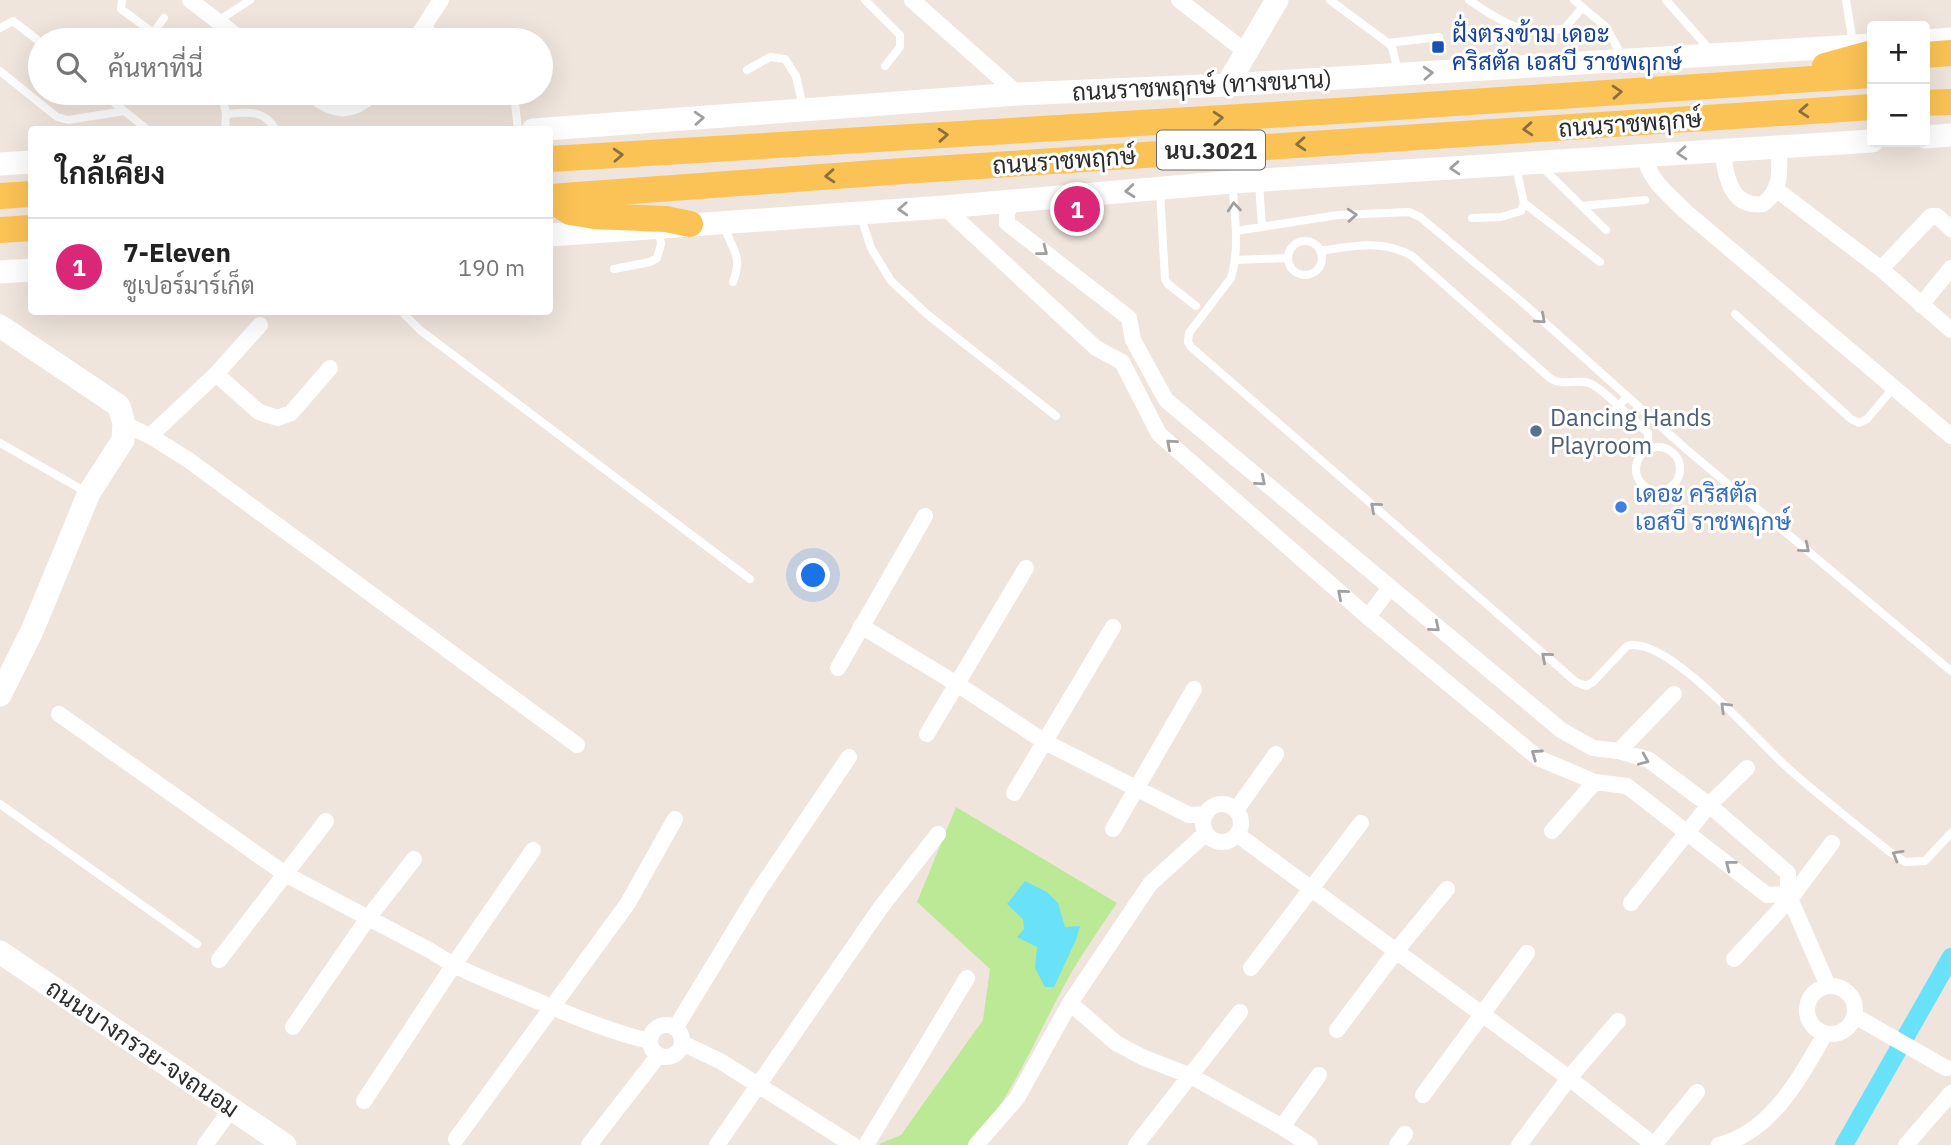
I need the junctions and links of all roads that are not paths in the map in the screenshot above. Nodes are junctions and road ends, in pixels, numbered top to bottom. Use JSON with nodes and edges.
{"nodes":[{"id":1,"x":122,"y":0,"type":"edge"},
{"id":2,"x":190,"y":0,"type":"edge"},
{"id":3,"x":250,"y":0,"type":"edge"},
{"id":4,"x":441,"y":0,"type":"edge"},
{"id":5,"x":865,"y":0,"type":"edge"},
{"id":6,"x":912,"y":0,"type":"edge"},
{"id":7,"x":1179,"y":0,"type":"edge"},
{"id":8,"x":1277,"y":0,"type":"edge"},
{"id":9,"x":1330,"y":0,"type":"edge"},
{"id":10,"x":1469,"y":0,"type":"edge"},
{"id":11,"x":1574,"y":0,"type":"edge"},
{"id":12,"x":1666,"y":0,"type":"edge"},
{"id":13,"x":1846,"y":0,"type":"edge"},
{"id":14,"x":1582,"y":8,"type":"junction"},
{"id":15,"x":164,"y":18,"type":"dead end"},
{"id":16,"x":218,"y":21,"type":"junction"},
{"id":17,"x":426,"y":26,"type":"joint"},
{"id":18,"x":0,"y":28,"type":"edge"},
{"id":19,"x":146,"y":28,"type":"edge"},
{"id":20,"x":157,"y":28,"type":"edge"},
{"id":21,"x":227,"y":28,"type":"edge"},
{"id":22,"x":429,"y":28,"type":"edge"},
{"id":23,"x":28,"y":33,"type":"edge"},
{"id":24,"x":1439,"y":37,"type":"dead end"},
{"id":25,"x":1951,"y":39,"type":"edge"},
{"id":26,"x":1930,"y":41,"type":"edge"},
{"id":27,"x":1388,"y":43,"type":"junction"},
{"id":28,"x":1246,"y":52,"type":"junction"},
{"id":29,"x":1863,"y":53,"type":"edge"},
{"id":30,"x":1951,"y":53,"type":"edge"},
{"id":31,"x":1714,"y":55,"type":"junction"},
{"id":32,"x":1930,"y":55,"type":"edge"},
{"id":33,"x":1625,"y":60,"type":"junction"},
{"id":34,"x":885,"y":66,"type":"dead end"},
{"id":35,"x":1951,"y":69,"type":"edge"},
{"id":36,"x":747,"y":70,"type":"dead end"},
{"id":37,"x":0,"y":71,"type":"edge"},
{"id":38,"x":1930,"y":71,"type":"edge"},
{"id":39,"x":1399,"y":74,"type":"junction"},
{"id":40,"x":1867,"y":75,"type":"edge"},
{"id":41,"x":1770,"y":82,"type":"junction"},
{"id":42,"x":1227,"y":85,"type":"junction"},
{"id":43,"x":28,"y":94,"type":"edge"},
{"id":44,"x":1018,"y":94,"type":"junction"},
{"id":45,"x":1951,"y":102,"type":"edge"},
{"id":46,"x":1930,"y":103,"type":"edge"},
{"id":47,"x":42,"y":105,"type":"edge"},
{"id":48,"x":117,"y":105,"type":"edge"},
{"id":49,"x":224,"y":105,"type":"edge"},
{"id":50,"x":325,"y":105,"type":"edge"},
{"id":51,"x":357,"y":105,"type":"edge"},
{"id":52,"x":515,"y":105,"type":"edge"},
{"id":53,"x":1867,"y":107,"type":"edge"},
{"id":54,"x":803,"y":110,"type":"junction"},
{"id":55,"x":124,"y":111,"type":"junction"},
{"id":56,"x":226,"y":114,"type":"junction"},
{"id":57,"x":143,"y":126,"type":"edge"},
{"id":58,"x":225,"y":126,"type":"edge"},
{"id":59,"x":272,"y":126,"type":"edge"},
{"id":60,"x":518,"y":126,"type":"edge"},
{"id":61,"x":553,"y":129,"type":"edge"},
{"id":62,"x":1951,"y":135,"type":"edge"},
{"id":63,"x":1930,"y":137,"type":"edge"},
{"id":64,"x":1867,"y":141,"type":"edge"},
{"id":65,"x":1779,"y":147,"type":"junction"},
{"id":66,"x":1722,"y":150,"type":"junction"},
{"id":67,"x":1644,"y":156,"type":"junction"},
{"id":68,"x":553,"y":159,"type":"edge"},
{"id":69,"x":28,"y":162,"type":"edge"},
{"id":70,"x":1526,"y":163,"type":"junction"},
{"id":71,"x":0,"y":164,"type":"edge"},
{"id":72,"x":1259,"y":181,"type":"junction"},
{"id":73,"x":1232,"y":182,"type":"junction"},
{"id":74,"x":1160,"y":189,"type":"junction"},
{"id":75,"x":1777,"y":190,"type":"junction"},
{"id":76,"x":28,"y":194,"type":"edge"},
{"id":77,"x":0,"y":196,"type":"edge"},
{"id":78,"x":553,"y":198,"type":"edge"},
{"id":79,"x":553,"y":200,"type":"edge"},
{"id":80,"x":1645,"y":200,"type":"dead end"},
{"id":81,"x":1012,"y":201,"type":"junction"},
{"id":82,"x":1524,"y":203,"type":"junction"},
{"id":83,"x":944,"y":206,"type":"junction"},
{"id":84,"x":1582,"y":206,"type":"junction"},
{"id":85,"x":860,"y":211,"type":"junction"},
{"id":86,"x":1472,"y":218,"type":"dead end"},
{"id":87,"x":723,"y":221,"type":"junction"},
{"id":88,"x":690,"y":224,"type":"junction"},
{"id":89,"x":1262,"y":226,"type":"junction"},
{"id":90,"x":28,"y":228,"type":"edge"},
{"id":91,"x":659,"y":228,"type":"junction"},
{"id":92,"x":1951,"y":229,"type":"edge"},
{"id":93,"x":0,"y":230,"type":"edge"},
{"id":94,"x":1606,"y":230,"type":"dead end"},
{"id":95,"x":1236,"y":231,"type":"junction"},
{"id":96,"x":553,"y":235,"type":"edge"},
{"id":97,"x":1320,"y":251,"type":"junction"},
{"id":98,"x":1288,"y":258,"type":"junction"},
{"id":99,"x":1236,"y":260,"type":"junction"},
{"id":100,"x":1600,"y":262,"type":"dead end"},
{"id":101,"x":1951,"y":268,"type":"edge"},
{"id":102,"x":614,"y":269,"type":"dead end"},
{"id":103,"x":1881,"y":269,"type":"junction"},
{"id":104,"x":28,"y":270,"type":"edge"},
{"id":105,"x":0,"y":272,"type":"edge"},
{"id":106,"x":733,"y":282,"type":"dead end"},
{"id":107,"x":1921,"y":305,"type":"junction"},
{"id":108,"x":1196,"y":306,"type":"dead end"},
{"id":109,"x":0,"y":312,"type":"edge"},
{"id":110,"x":1735,"y":314,"type":"dead end"},
{"id":111,"x":405,"y":315,"type":"edge"},
{"id":112,"x":260,"y":325,"type":"dead end"},
{"id":113,"x":7,"y":329,"type":"edge"},
{"id":114,"x":1951,"y":330,"type":"edge"},
{"id":115,"x":330,"y":368,"type":"dead end"},
{"id":116,"x":1596,"y":369,"type":"junction"},
{"id":117,"x":216,"y":374,"type":"junction"},
{"id":118,"x":1586,"y":383,"type":"junction"},
{"id":119,"x":1894,"y":387,"type":"junction"},
{"id":120,"x":1627,"y":397,"type":"junction"},
{"id":121,"x":1619,"y":407,"type":"junction"},
{"id":122,"x":1056,"y":416,"type":"dead end"},
{"id":123,"x":124,"y":424,"type":"junction"},
{"id":124,"x":1598,"y":427,"type":"dead end"},
{"id":125,"x":150,"y":436,"type":"junction"},
{"id":126,"x":1951,"y":436,"type":"edge"},
{"id":127,"x":0,"y":443,"type":"edge"},
{"id":128,"x":1648,"y":449,"type":"junction"},
{"id":129,"x":1686,"y":449,"type":"junction"},
{"id":130,"x":1678,"y":458,"type":"junction"},
{"id":131,"x":89,"y":494,"type":"junction"},
{"id":132,"x":925,"y":516,"type":"dead end"},
{"id":133,"x":1026,"y":568,"type":"dead end"},
{"id":134,"x":750,"y":579,"type":"dead end"},
{"id":135,"x":1389,"y":589,"type":"junction"},
{"id":136,"x":1368,"y":617,"type":"junction"},
{"id":137,"x":861,"y":626,"type":"junction"},
{"id":138,"x":1113,"y":627,"type":"dead end"},
{"id":139,"x":838,"y":668,"type":"dead end"},
{"id":140,"x":1951,"y":671,"type":"edge"},
{"id":141,"x":957,"y":684,"type":"junction"},
{"id":142,"x":1194,"y":690,"type":"dead end"},
{"id":143,"x":1674,"y":694,"type":"dead end"},
{"id":144,"x":0,"y":695,"type":"edge"},
{"id":145,"x":59,"y":714,"type":"dead end"},
{"id":146,"x":928,"y":734,"type":"dead end"},
{"id":147,"x":1045,"y":742,"type":"junction"},
{"id":148,"x":577,"y":745,"type":"dead end"},
{"id":149,"x":1619,"y":751,"type":"junction"},
{"id":150,"x":1276,"y":754,"type":"dead end"},
{"id":151,"x":849,"y":757,"type":"dead end"},
{"id":152,"x":1747,"y":768,"type":"dead end"},
{"id":153,"x":1595,"y":782,"type":"junction"},
{"id":154,"x":1138,"y":787,"type":"junction"},
{"id":155,"x":1014,"y":793,"type":"dead end"},
{"id":156,"x":0,"y":804,"type":"edge"},
{"id":157,"x":1709,"y":805,"type":"junction"},
{"id":158,"x":1236,"y":810,"type":"junction"},
{"id":159,"x":1206,"y":814,"type":"junction"},
{"id":160,"x":675,"y":819,"type":"dead end"},
{"id":161,"x":326,"y":821,"type":"dead end"},
{"id":162,"x":1361,"y":823,"type":"dead end"},
{"id":163,"x":1113,"y":829,"type":"dead end"},
{"id":164,"x":1552,"y":831,"type":"dead end"},
{"id":165,"x":1688,"y":831,"type":"junction"},
{"id":166,"x":1951,"y":833,"type":"edge"},
{"id":167,"x":1206,"y":834,"type":"junction"},
{"id":168,"x":938,"y":835,"type":"dead end"},
{"id":169,"x":1238,"y":835,"type":"junction"},
{"id":170,"x":1832,"y":843,"type":"dead end"},
{"id":171,"x":533,"y":850,"type":"dead end"},
{"id":172,"x":414,"y":859,"type":"dead end"},
{"id":173,"x":285,"y":874,"type":"junction"},
{"id":174,"x":1311,"y":887,"type":"junction"},
{"id":175,"x":1447,"y":889,"type":"dead end"},
{"id":176,"x":1789,"y":897,"type":"junction"},
{"id":177,"x":1631,"y":904,"type":"dead end"},
{"id":178,"x":368,"y":918,"type":"junction"},
{"id":179,"x":197,"y":944,"type":"dead end"},
{"id":180,"x":1396,"y":951,"type":"junction"},
{"id":181,"x":0,"y":953,"type":"edge"},
{"id":182,"x":1527,"y":953,"type":"dead end"},
{"id":183,"x":1734,"y":959,"type":"dead end"},
{"id":184,"x":219,"y":960,"type":"dead end"},
{"id":185,"x":453,"y":966,"type":"junction"},
{"id":186,"x":1251,"y":968,"type":"dead end"},
{"id":187,"x":967,"y":978,"type":"dead end"},
{"id":188,"x":1828,"y":986,"type":"junction"},
{"id":189,"x":1070,"y":1003,"type":"junction"},
{"id":190,"x":552,"y":1007,"type":"junction"},
{"id":191,"x":1240,"y":1012,"type":"dead end"},
{"id":192,"x":1483,"y":1016,"type":"junction"},
{"id":193,"x":1855,"y":1016,"type":"junction"},
{"id":194,"x":1618,"y":1021,"type":"dead end"},
{"id":195,"x":292,"y":1027,"type":"dead end"},
{"id":196,"x":676,"y":1027,"type":"junction"},
{"id":197,"x":1336,"y":1030,"type":"dead end"},
{"id":198,"x":1825,"y":1034,"type":"junction"},
{"id":199,"x":682,"y":1043,"type":"junction"},
{"id":200,"x":653,"y":1048,"type":"junction"},
{"id":201,"x":1948,"y":1066,"type":"edge"},
{"id":202,"x":1319,"y":1075,"type":"dead end"},
{"id":203,"x":1191,"y":1076,"type":"junction"},
{"id":204,"x":1569,"y":1078,"type":"junction"},
{"id":205,"x":757,"y":1086,"type":"junction"},
{"id":206,"x":1698,"y":1092,"type":"dead end"},
{"id":207,"x":1951,"y":1092,"type":"edge"},
{"id":208,"x":1423,"y":1095,"type":"dead end"},
{"id":209,"x":364,"y":1101,"type":"dead end"},
{"id":210,"x":232,"y":1108,"type":"junction"},
{"id":211,"x":1282,"y":1127,"type":"junction"},
{"id":212,"x":456,"y":1139,"type":"dead end"},
{"id":213,"x":205,"y":1145,"type":"edge"},
{"id":214,"x":285,"y":1145,"type":"edge"},
{"id":215,"x":589,"y":1145,"type":"edge"},
{"id":216,"x":717,"y":1145,"type":"edge"},
{"id":217,"x":853,"y":1145,"type":"edge"},
{"id":218,"x":866,"y":1145,"type":"edge"},
{"id":219,"x":976,"y":1145,"type":"edge"},
{"id":220,"x":1136,"y":1145,"type":"edge"},
{"id":221,"x":1310,"y":1145,"type":"edge"},
{"id":222,"x":1519,"y":1145,"type":"edge"},
{"id":223,"x":1654,"y":1145,"type":"edge"},
{"id":224,"x":1719,"y":1145,"type":"edge"},
{"id":225,"x":1906,"y":1145,"type":"edge"}],
"edges":[{"from":1,"to":19,"type":"lane"},
{"from":2,"to":16,"type":"street"},
{"from":3,"to":16,"type":"lane"},
{"from":4,"to":17,"type":"street"},
{"from":5,"to":34,"type":"lane"},
{"from":6,"to":44,"type":"street"},
{"from":7,"to":28,"type":"street"},
{"from":8,"to":28,"type":"main road"},
{"from":9,"to":27,"type":"lane"},
{"from":10,"to":14,"type":"lane"},
{"from":11,"to":14,"type":"lane"},
{"from":12,"to":31,"type":"lane"},
{"from":13,"to":29,"type":"lane"},
{"from":14,"to":33,"type":"lane"},
{"from":15,"to":20,"type":"lane"},
{"from":16,"to":21,"type":"street"},
{"from":17,"to":22,"type":"lane"},
{"from":18,"to":23,"type":"lane"},
{"from":24,"to":27,"type":"lane"},
{"from":25,"to":26,"type":"main road"},
{"from":27,"to":39,"type":"lane"},
{"from":28,"to":42,"type":"main road"},
{"from":29,"to":31,"type":"main road","name":"ถนนราชพฤกษ์ (ทางขนาน)"},
{"from":29,"to":41,"type":"main road"},
{"from":30,"to":32,"type":"main road"},
{"from":31,"to":33,"type":"main road","name":"ถนนราชพฤกษ์ (ทางขนาน)"},
{"from":39,"to":33,"type":"main road","name":"ถนนราชพฤกษ์ (ทางขนาน)","one_way":true},
{"from":35,"to":38,"type":"main road"},
{"from":36,"to":54,"type":"lane"},
{"from":37,"to":43,"type":"lane"},
{"from":39,"to":42,"type":"main road","name":"ถนนราชพฤกษ์ (ทางขนาน)"},
{"from":40,"to":41,"type":"main road","name":"ถนนราชพฤกษ์","number":"นบ.3021"},
{"from":68,"to":41,"type":"main road","name":"ถนนราชพฤกษ์","number":"นบ.3021","one_way":true},
{"from":42,"to":44,"type":"main road","name":"ถนนราชพฤกษ์ (ทางขนาน)"},
{"from":44,"to":54,"type":"main road","name":"ถนนราชพฤกษ์ (ทางขนาน)"},
{"from":45,"to":46,"type":"main road"},
{"from":47,"to":55,"type":"lane"},
{"from":48,"to":55,"type":"lane"},
{"from":49,"to":56,"type":"lane"},
{"from":50,"to":51,"type":"street"},
{"from":52,"to":60,"type":"lane"},
{"from":53,"to":78,"type":"main road","name":"ถนนราชพฤกษ์","number":"นบ.3021","one_way":true},
{"from":61,"to":54,"type":"main road","name":"ถนนราชพฤกษ์ (ทางขนาน)","one_way":true},
{"from":55,"to":57,"type":"lane"},
{"from":56,"to":58,"type":"lane"},
{"from":56,"to":59,"type":"lane"},
{"from":62,"to":63,"type":"main road"},
{"from":64,"to":65,"type":"main road","number":"นบ.3021"},
{"from":65,"to":66,"type":"main road","number":"นบ.3021"},
{"from":65,"to":75,"type":"street"},
{"from":66,"to":67,"type":"main road","number":"นบ.3021","one_way":true},
{"from":66,"to":75,"type":"street"},
{"from":67,"to":70,"type":"main road","number":"นบ.3021"},
{"from":67,"to":119,"type":"street"},
{"from":69,"to":71,"type":"main road"},
{"from":70,"to":72,"type":"main road","number":"นบ.3021","one_way":true},
{"from":70,"to":82,"type":"lane"},
{"from":70,"to":84,"type":"lane"},
{"from":72,"to":73,"type":"main road","number":"นบ.3021"},
{"from":72,"to":89,"type":"lane"},
{"from":73,"to":74,"type":"main road","number":"นบ.3021"},
{"from":95,"to":73,"type":"lane","one_way":true},
{"from":74,"to":81,"type":"main road","number":"นบ.3021","one_way":true},
{"from":74,"to":108,"type":"lane"},
{"from":75,"to":103,"type":"street"},
{"from":76,"to":77,"type":"main road"},
{"from":79,"to":88,"type":"main road"},
{"from":80,"to":84,"type":"lane"},
{"from":81,"to":83,"type":"main road","number":"นบ.3021"},
{"from":81,"to":135,"type":"street","one_way":true},
{"from":82,"to":86,"type":"lane"},
{"from":82,"to":100,"type":"lane"},
{"from":83,"to":85,"type":"main road","number":"นบ.3021","one_way":true},
{"from":136,"to":83,"type":"street","one_way":true},
{"from":84,"to":94,"type":"lane"},
{"from":85,"to":87,"type":"main road","number":"นบ.3021"},
{"from":85,"to":122,"type":"lane"},
{"from":87,"to":88,"type":"main road","number":"นบ.3021"},
{"from":87,"to":106,"type":"lane"},
{"from":88,"to":91,"type":"main road","number":"นบ.3021"},
{"from":89,"to":95,"type":"lane"},
{"from":89,"to":116,"type":"lane","one_way":true},
{"from":90,"to":93,"type":"main road"},
{"from":91,"to":96,"type":"main road","number":"นบ.3021"},
{"from":91,"to":102,"type":"lane"},
{"from":92,"to":103,"type":"street"},
{"from":95,"to":99,"type":"lane"},
{"from":97,"to":98,"type":"lane"},
{"from":97,"to":98,"type":"lane"},
{"from":97,"to":118,"type":"lane"},
{"from":98,"to":99,"type":"lane"},
{"from":166,"to":99,"type":"lane","one_way":true},
{"from":101,"to":107,"type":"street"},
{"from":103,"to":107,"type":"street"},
{"from":104,"to":105,"type":"main road"},
{"from":107,"to":114,"type":"street"},
{"from":109,"to":113,"type":"main road"},
{"from":110,"to":119,"type":"lane"},
{"from":111,"to":134,"type":"lane"},
{"from":112,"to":117,"type":"street"},
{"from":113,"to":123,"type":"main road"},
{"from":115,"to":117,"type":"street"},
{"from":116,"to":118,"type":"lane"},
{"from":116,"to":120,"type":"lane"},
{"from":117,"to":125,"type":"street"},
{"from":118,"to":121,"type":"lane"},
{"from":119,"to":126,"type":"street"},
{"from":120,"to":121,"type":"lane"},
{"from":120,"to":129,"type":"lane"},
{"from":121,"to":124,"type":"lane"},
{"from":121,"to":128,"type":"lane"},
{"from":123,"to":125,"type":"street"},
{"from":123,"to":131,"type":"main road"},
{"from":125,"to":148,"type":"street"},
{"from":127,"to":131,"type":"lane"},
{"from":128,"to":130,"type":"lane"},
{"from":128,"to":130,"type":"lane"},
{"from":129,"to":130,"type":"lane"},
{"from":129,"to":140,"type":"lane","one_way":true},
{"from":131,"to":144,"type":"main road"},
{"from":132,"to":137,"type":"street"},
{"from":133,"to":141,"type":"street"},
{"from":135,"to":136,"type":"street"},
{"from":135,"to":149,"type":"street","one_way":true},
{"from":153,"to":136,"type":"street","one_way":true},
{"from":137,"to":139,"type":"street"},
{"from":137,"to":141,"type":"street"},
{"from":138,"to":147,"type":"street"},
{"from":141,"to":146,"type":"street"},
{"from":141,"to":147,"type":"street"},
{"from":142,"to":154,"type":"street"},
{"from":143,"to":149,"type":"street"},
{"from":145,"to":173,"type":"street"},
{"from":147,"to":154,"type":"street"},
{"from":147,"to":155,"type":"street"},
{"from":149,"to":157,"type":"street","one_way":true},
{"from":150,"to":158,"type":"street"},
{"from":151,"to":196,"type":"street"},
{"from":152,"to":157,"type":"street"},
{"from":153,"to":164,"type":"street"},
{"from":153,"to":165,"type":"street"},
{"from":154,"to":159,"type":"street"},
{"from":154,"to":163,"type":"street"},
{"from":156,"to":179,"type":"lane"},
{"from":157,"to":165,"type":"street"},
{"from":157,"to":176,"type":"street"},
{"from":158,"to":159,"type":"street"},
{"from":158,"to":169,"type":"street"},
{"from":159,"to":167,"type":"street"},
{"from":160,"to":190,"type":"street"},
{"from":161,"to":173,"type":"street"},
{"from":162,"to":174,"type":"street"},
{"from":176,"to":165,"type":"street","one_way":true},
{"from":165,"to":177,"type":"street"},
{"from":167,"to":169,"type":"street"},
{"from":167,"to":189,"type":"street"},
{"from":168,"to":205,"type":"street"},
{"from":169,"to":174,"type":"street"},
{"from":170,"to":176,"type":"street"},
{"from":171,"to":185,"type":"street"},
{"from":172,"to":178,"type":"street"},
{"from":173,"to":178,"type":"street"},
{"from":173,"to":184,"type":"street"},
{"from":174,"to":180,"type":"street"},
{"from":174,"to":186,"type":"street"},
{"from":175,"to":180,"type":"street"},
{"from":176,"to":183,"type":"street"},
{"from":176,"to":188,"type":"street"},
{"from":178,"to":185,"type":"street"},
{"from":178,"to":195,"type":"street"},
{"from":180,"to":192,"type":"street"},
{"from":180,"to":197,"type":"street"},
{"from":181,"to":210,"type":"main road","name":"ถนนบางกรวย-จงถนอม"},
{"from":182,"to":192,"type":"street"},
{"from":185,"to":190,"type":"street"},
{"from":185,"to":209,"type":"street"},
{"from":187,"to":218,"type":"street"},
{"from":188,"to":193,"type":"street"},
{"from":188,"to":198,"type":"street"},
{"from":189,"to":203,"type":"street"},
{"from":189,"to":219,"type":"street"},
{"from":190,"to":200,"type":"street"},
{"from":190,"to":212,"type":"street"},
{"from":191,"to":203,"type":"street"},
{"from":192,"to":204,"type":"street"},
{"from":192,"to":208,"type":"street"},
{"from":193,"to":198,"type":"street"},
{"from":193,"to":201,"type":"street"},
{"from":194,"to":204,"type":"street"},
{"from":196,"to":199,"type":"street"},
{"from":196,"to":200,"type":"street"},
{"from":198,"to":224,"type":"street"},
{"from":199,"to":200,"type":"street"},
{"from":199,"to":205,"type":"street"},
{"from":200,"to":215,"type":"street"},
{"from":201,"to":207,"type":"street"},
{"from":202,"to":211,"type":"street"},
{"from":203,"to":211,"type":"street"},
{"from":203,"to":220,"type":"street"},
{"from":204,"to":222,"type":"street"},
{"from":204,"to":223,"type":"street"},
{"from":205,"to":216,"type":"street"},
{"from":205,"to":217,"type":"street"},
{"from":206,"to":223,"type":"street"},
{"from":207,"to":225,"type":"street"},
{"from":210,"to":213,"type":"street"},
{"from":210,"to":214,"type":"main road","name":"ถนนบางกรวย-จงถนอม"},
{"from":211,"to":221,"type":"street"}]}
